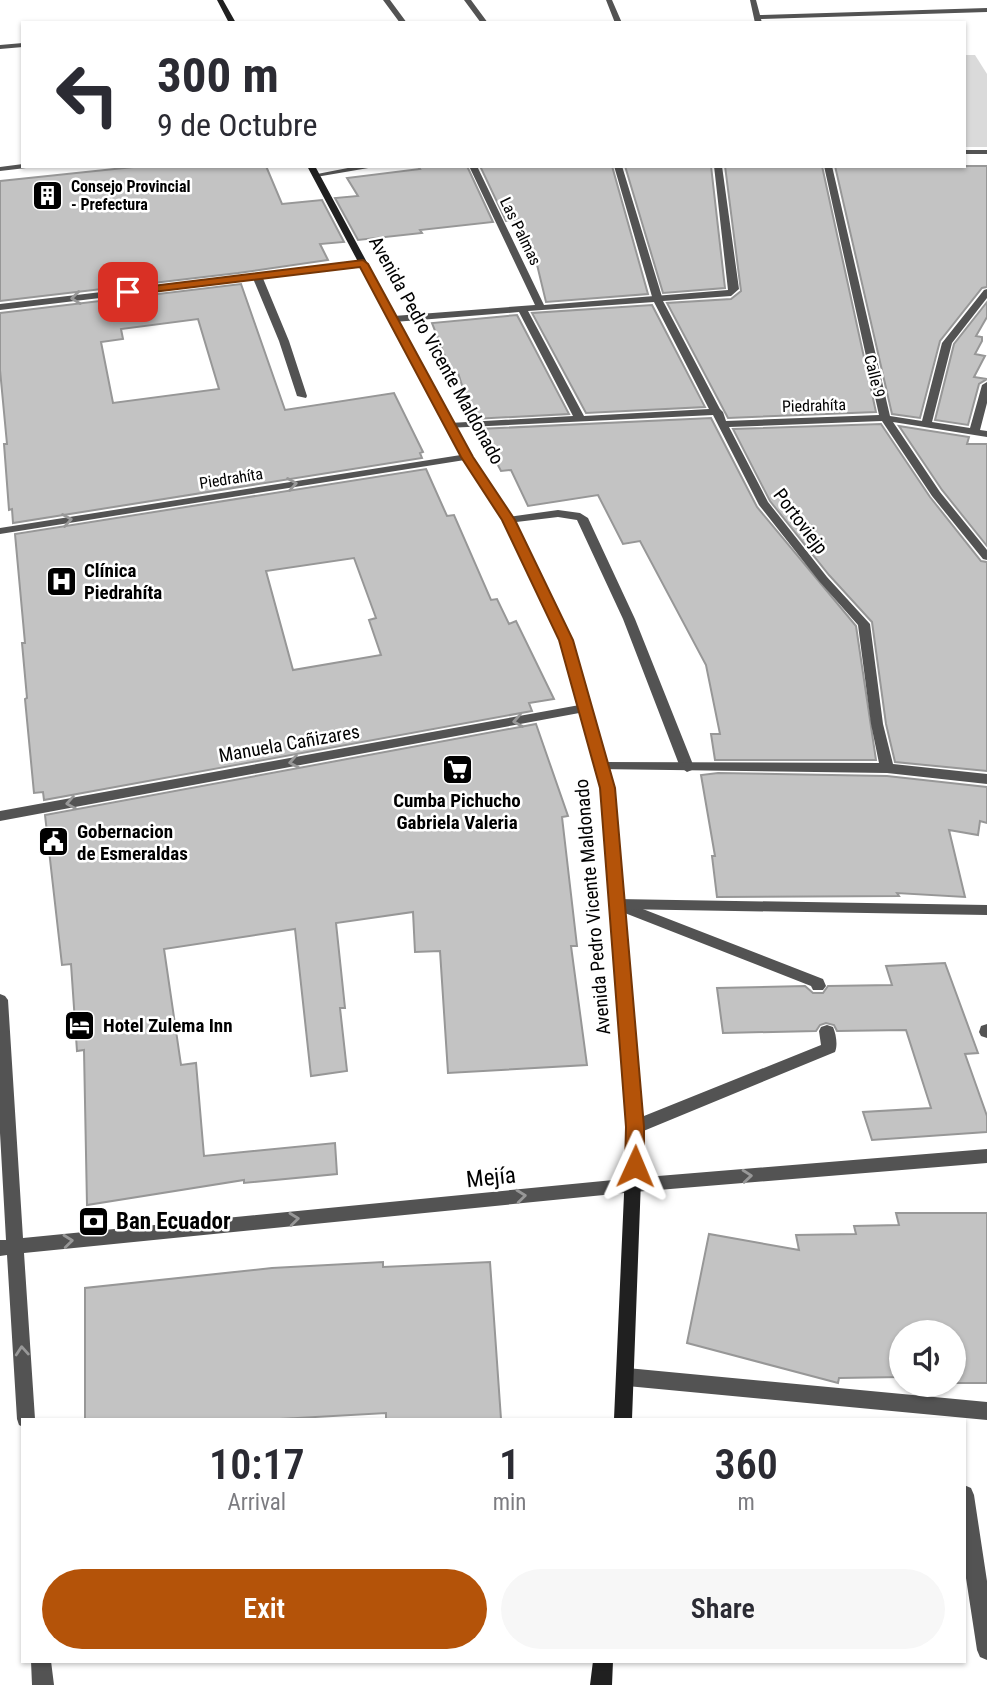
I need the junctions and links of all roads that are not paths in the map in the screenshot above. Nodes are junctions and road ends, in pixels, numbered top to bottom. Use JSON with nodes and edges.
{"nodes":[{"id":1,"x":220,"y":0,"type":"edge"},
{"id":2,"x":386,"y":0,"type":"edge"},
{"id":3,"x":467,"y":0,"type":"edge"},
{"id":4,"x":609,"y":0,"type":"edge"},
{"id":5,"x":753,"y":0,"type":"edge"},
{"id":6,"x":987,"y":10,"type":"edge"},
{"id":7,"x":758,"y":20,"type":"edge"},
{"id":8,"x":232,"y":21,"type":"edge"},
{"id":9,"x":402,"y":21,"type":"edge"},
{"id":10,"x":483,"y":21,"type":"edge"},
{"id":11,"x":618,"y":21,"type":"edge"},
{"id":12,"x":21,"y":45,"type":"edge"},
{"id":13,"x":0,"y":47,"type":"edge"},
{"id":14,"x":966,"y":152,"type":"edge"},
{"id":15,"x":987,"y":152,"type":"edge"},
{"id":16,"x":21,"y":166,"type":"edge"},
{"id":17,"x":351,"y":168,"type":"edge"},
{"id":18,"x":474,"y":168,"type":"edge"},
{"id":19,"x":619,"y":168,"type":"edge"},
{"id":20,"x":718,"y":168,"type":"edge"},
{"id":21,"x":828,"y":168,"type":"edge"},
{"id":22,"x":0,"y":169,"type":"edge"},
{"id":23,"x":314,"y":171,"type":"edge"},
{"id":24,"x":363,"y":264,"type":"junction"},
{"id":25,"x":257,"y":276,"type":"junction"},
{"id":26,"x":987,"y":292,"type":"edge"},
{"id":27,"x":658,"y":300,"type":"junction"},
{"id":28,"x":0,"y":307,"type":"edge"},
{"id":29,"x":541,"y":309,"type":"junction"},
{"id":30,"x":523,"y":310,"type":"junction"},
{"id":31,"x":971,"y":311,"type":"junction"},
{"id":32,"x":987,"y":314,"type":"edge"},
{"id":33,"x":394,"y":319,"type":"junction"},
{"id":34,"x":987,"y":385,"type":"edge"},
{"id":35,"x":302,"y":396,"type":"dead end"},
{"id":36,"x":718,"y":412,"type":"junction"},
{"id":37,"x":885,"y":418,"type":"junction"},
{"id":38,"x":580,"y":419,"type":"junction"},
{"id":39,"x":724,"y":424,"type":"junction"},
{"id":40,"x":926,"y":425,"type":"junction"},
{"id":41,"x":450,"y":426,"type":"junction"},
{"id":42,"x":974,"y":432,"type":"junction"},
{"id":43,"x":987,"y":434,"type":"edge"},
{"id":44,"x":467,"y":457,"type":"junction"},
{"id":45,"x":508,"y":520,"type":"junction"},
{"id":46,"x":0,"y":531,"type":"edge"},
{"id":47,"x":987,"y":557,"type":"edge"},
{"id":48,"x":585,"y":708,"type":"junction"},
{"id":49,"x":601,"y":766,"type":"junction"},
{"id":50,"x":687,"y":767,"type":"junction"},
{"id":51,"x":887,"y":768,"type":"junction"},
{"id":52,"x":987,"y":779,"type":"edge"},
{"id":53,"x":0,"y":816,"type":"edge"},
{"id":54,"x":617,"y":904,"type":"junction"},
{"id":55,"x":987,"y":910,"type":"edge"},
{"id":56,"x":818,"y":986,"type":"dead end"},
{"id":57,"x":0,"y":1000,"type":"edge"},
{"id":58,"x":827,"y":1031,"type":"dead end"},
{"id":59,"x":635,"y":1127,"type":"junction"},
{"id":60,"x":987,"y":1156,"type":"edge"},
{"id":61,"x":634,"y":1185,"type":"junction"},
{"id":62,"x":8,"y":1247,"type":"edge"},
{"id":63,"x":626,"y":1377,"type":"junction"},
{"id":64,"x":987,"y":1411,"type":"edge"},
{"id":65,"x":952,"y":1413,"type":"edge"},
{"id":66,"x":26,"y":1418,"type":"edge"},
{"id":67,"x":623,"y":1418,"type":"edge"},
{"id":68,"x":966,"y":1508,"type":"edge"},
{"id":69,"x":987,"y":1650,"type":"edge"},
{"id":70,"x":41,"y":1663,"type":"edge"},
{"id":71,"x":603,"y":1663,"type":"edge"},
{"id":72,"x":43,"y":1685,"type":"edge"},
{"id":73,"x":601,"y":1685,"type":"edge"}],
"edges":[{"from":1,"to":8,"type":"main road"},
{"from":2,"to":9,"type":"street"},
{"from":3,"to":10,"type":"street"},
{"from":4,"to":11,"type":"street"},
{"from":5,"to":7,"type":"street"},
{"from":6,"to":7,"type":"street"},
{"from":12,"to":13,"type":"street"},
{"from":14,"to":15,"type":"street"},
{"from":16,"to":22,"type":"street"},
{"from":17,"to":23,"type":"street"},
{"from":18,"to":29,"type":"street","name":"Las Palmas"},
{"from":19,"to":27,"type":"street","name":"Portoviejp"},
{"from":20,"to":27,"type":"street"},
{"from":21,"to":37,"type":"street","name":"Calle 9"},
{"from":23,"to":24,"type":"main road","name":"Avenida Pedro Vicente Maldonado"},
{"from":24,"to":25,"type":"street"},
{"from":24,"to":33,"type":"main road","name":"Avenida Pedro Vicente Maldonado"},
{"from":25,"to":28,"type":"street","one_way":true},
{"from":25,"to":35,"type":"street"},
{"from":26,"to":31,"type":"street"},
{"from":27,"to":29,"type":"street"},
{"from":27,"to":36,"type":"street","name":"Portoviejp"},
{"from":29,"to":30,"type":"street"},
{"from":30,"to":33,"type":"street"},
{"from":30,"to":38,"type":"street"},
{"from":31,"to":32,"type":"street"},
{"from":31,"to":40,"type":"street"},
{"from":33,"to":41,"type":"main road","name":"Avenida Pedro Vicente Maldonado"},
{"from":34,"to":42,"type":"street"},
{"from":36,"to":38,"type":"street"},
{"from":36,"to":39,"type":"street","name":"Portoviejp"},
{"from":37,"to":39,"type":"street","name":"Piedrahíta"},
{"from":37,"to":40,"type":"street","name":"Piedrahíta"},
{"from":37,"to":47,"type":"street","name":"Calle 9"},
{"from":38,"to":41,"type":"street"},
{"from":39,"to":51,"type":"street","name":"Portoviejp"},
{"from":40,"to":42,"type":"street","name":"Piedrahíta"},
{"from":41,"to":44,"type":"main road","name":"Avenida Pedro Vicente Maldonado"},
{"from":42,"to":43,"type":"street","name":"Piedrahíta"},
{"from":44,"to":45,"type":"main road","name":"Avenida Pedro Vicente Maldonado"},
{"from":46,"to":44,"type":"street","name":"Piedrahíta","one_way":true},
{"from":45,"to":48,"type":"main road","name":"Avenida Pedro Vicente Maldonado"},
{"from":45,"to":50,"type":"street"},
{"from":48,"to":49,"type":"main road","name":"Avenida Pedro Vicente Maldonado"},
{"from":48,"to":53,"type":"street","name":"Manuela Cañizares","one_way":true},
{"from":49,"to":50,"type":"street"},
{"from":49,"to":54,"type":"main road","name":"Avenida Pedro Vicente Maldonado"},
{"from":50,"to":51,"type":"street"},
{"from":51,"to":52,"type":"street"},
{"from":54,"to":55,"type":"street"},
{"from":54,"to":56,"type":"street"},
{"from":54,"to":59,"type":"main road","name":"Avenida Pedro Vicente Maldonado"},
{"from":57,"to":62,"type":"street"},
{"from":58,"to":59,"type":"street"},
{"from":59,"to":61,"type":"main road","name":"Avenida Pedro Vicente Maldonado"},
{"from":61,"to":60,"type":"street","name":"Mejía","one_way":true},
{"from":62,"to":61,"type":"street","name":"Mejía","one_way":true},
{"from":61,"to":63,"type":"main road","name":"Avenida Pedro Vicente Maldonado"},
{"from":66,"to":62,"type":"street","one_way":true},
{"from":63,"to":65,"type":"street"},
{"from":63,"to":67,"type":"main road","name":"Avenida Pedro Vicente Maldonado"},
{"from":64,"to":65,"type":"street"},
{"from":68,"to":69,"type":"street"},
{"from":70,"to":72,"type":"street"},
{"from":71,"to":73,"type":"main road"}]}
